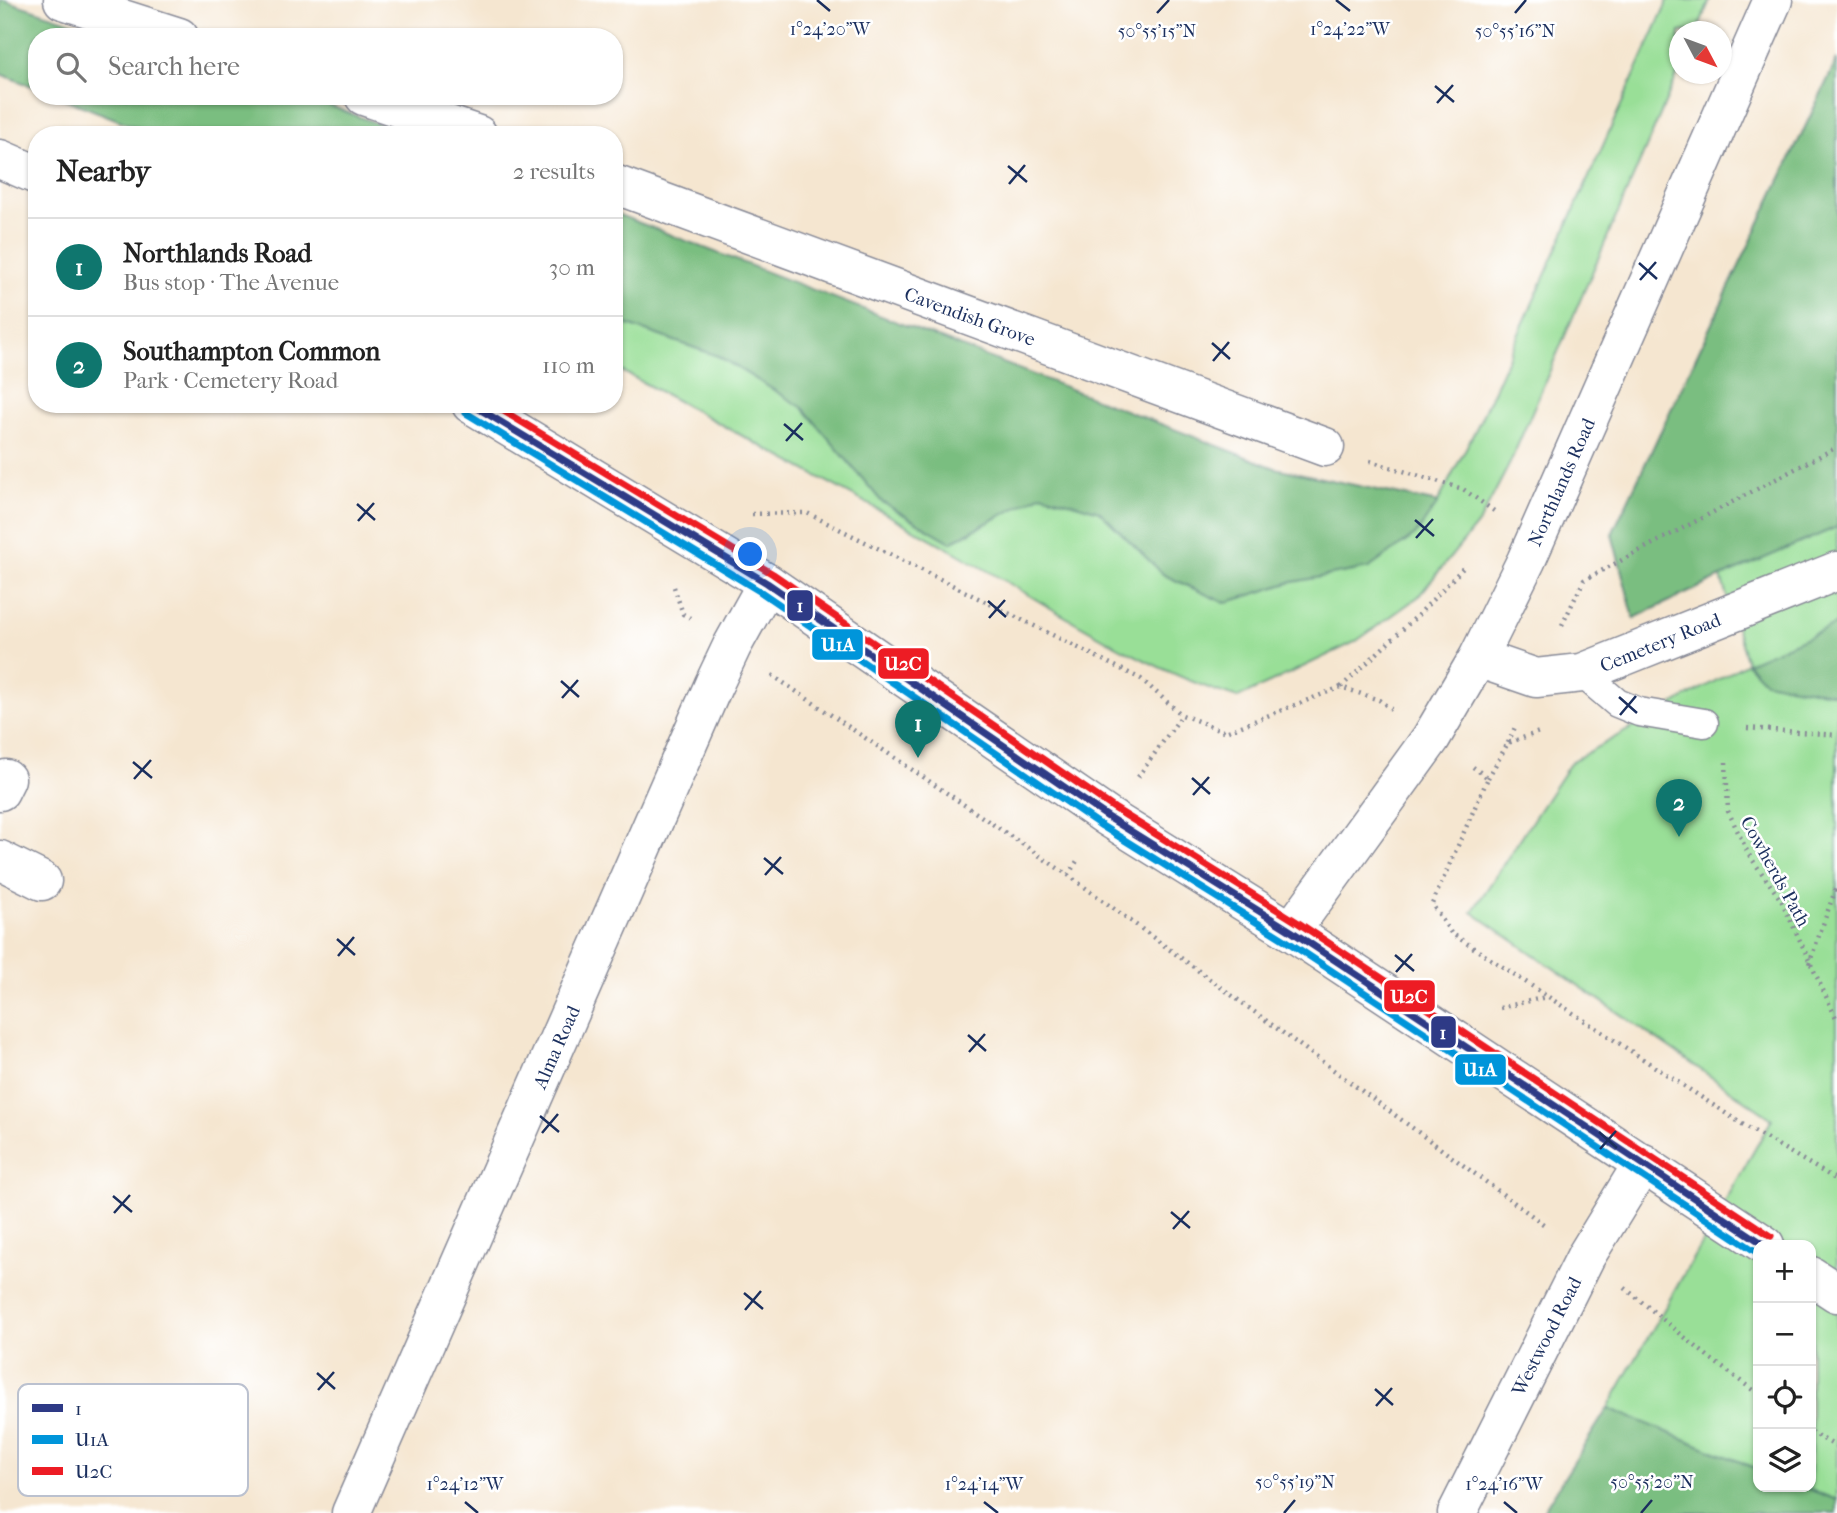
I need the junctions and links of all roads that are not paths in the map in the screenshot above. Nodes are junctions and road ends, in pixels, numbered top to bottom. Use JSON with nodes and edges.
{"nodes":[{"id":1,"x":63,"y":0,"type":"edge"},
{"id":2,"x":1773,"y":0,"type":"edge"},
{"id":3,"x":152,"y":28,"type":"edge"},
{"id":4,"x":390,"y":105,"type":"edge"},
{"id":5,"x":452,"y":126,"type":"edge"},
{"id":6,"x":0,"y":159,"type":"edge"},
{"id":7,"x":28,"y":171,"type":"edge"},
{"id":8,"x":623,"y":187,"type":"edge"},
{"id":9,"x":486,"y":413,"type":"edge"},
{"id":10,"x":1325,"y":447,"type":"road end"},
{"id":11,"x":1837,"y":571,"type":"edge"},
{"id":12,"x":767,"y":583,"type":"junction"},
{"id":13,"x":1478,"y":658,"type":"junction"},
{"id":14,"x":1582,"y":673,"type":"junction"},
{"id":15,"x":1704,"y":723,"type":"dead end"},
{"id":16,"x":0,"y":860,"type":"edge"},
{"id":17,"x":42,"y":881,"type":"dead end"},
{"id":18,"x":1291,"y":931,"type":"junction"},
{"id":19,"x":1643,"y":1163,"type":"junction"},
{"id":20,"x":1758,"y":1240,"type":"edge"},
{"id":21,"x":1816,"y":1279,"type":"edge"},
{"id":22,"x":1837,"y":1293,"type":"edge"},
{"id":23,"x":351,"y":1513,"type":"edge"},
{"id":24,"x":1457,"y":1513,"type":"edge"}],
"edges":[{"from":1,"to":3,"type":"street"},
{"from":2,"to":13,"type":"street","name":"Northlands Road"},
{"from":4,"to":5,"type":"street"},
{"from":6,"to":7,"type":"street"},
{"from":8,"to":10,"type":"street","name":"Cavendish Grove"},
{"from":9,"to":12,"type":"street"},
{"from":11,"to":14,"type":"street","name":"Cemetery Road"},
{"from":12,"to":18,"type":"street"},
{"from":12,"to":23,"type":"street","name":"Alma Road"},
{"from":13,"to":14,"type":"street","name":"Cemetery Road"},
{"from":13,"to":18,"type":"street","name":"Northlands Road"},
{"from":14,"to":15,"type":"lane"},
{"from":16,"to":17,"type":"street"},
{"from":18,"to":19,"type":"street"},
{"from":19,"to":20,"type":"street"},
{"from":19,"to":24,"type":"street","name":"Westwood Road"},
{"from":21,"to":22,"type":"street"}]}
